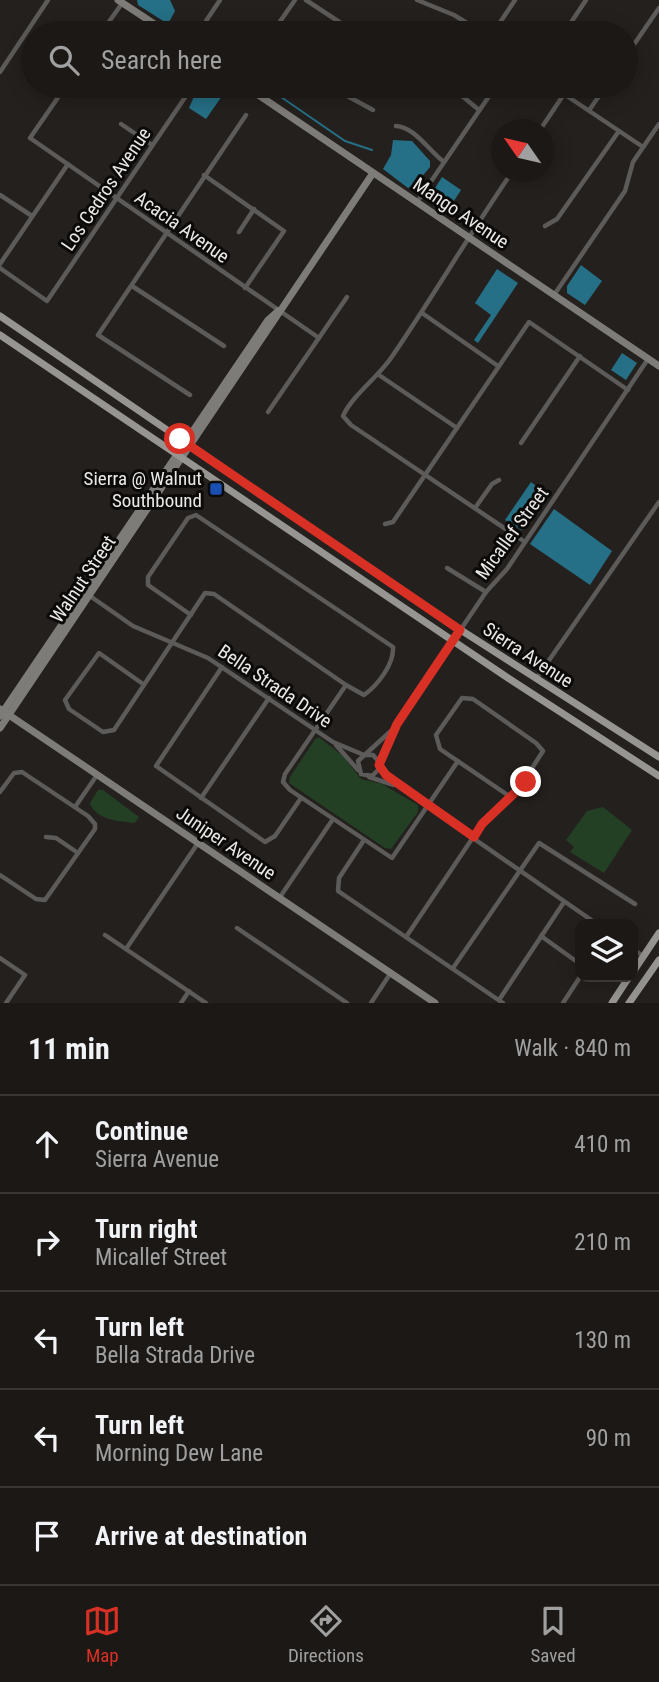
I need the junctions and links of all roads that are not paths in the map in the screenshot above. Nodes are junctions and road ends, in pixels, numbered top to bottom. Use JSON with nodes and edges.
{"nodes":[{"id":1,"x":48,"y":0,"type":"edge"},
{"id":2,"x":220,"y":0,"type":"edge"},
{"id":3,"x":295,"y":0,"type":"edge"},
{"id":4,"x":306,"y":0,"type":"edge"},
{"id":5,"x":417,"y":0,"type":"edge"},
{"id":6,"x":515,"y":0,"type":"edge"},
{"id":7,"x":586,"y":0,"type":"edge"},
{"id":8,"x":122,"y":1,"type":"edge"},
{"id":9,"x":442,"y":2,"type":"edge"},
{"id":10,"x":439,"y":8,"type":"junction"},
{"id":11,"x":659,"y":8,"type":"edge"},
{"id":12,"x":34,"y":21,"type":"edge"},
{"id":13,"x":110,"y":21,"type":"edge"},
{"id":14,"x":151,"y":21,"type":"edge"},
{"id":15,"x":206,"y":21,"type":"dead end"},
{"id":16,"x":280,"y":21,"type":"edge"},
{"id":17,"x":338,"y":21,"type":"edge"},
{"id":18,"x":462,"y":21,"type":"edge"},
{"id":19,"x":501,"y":21,"type":"edge"},
{"id":20,"x":572,"y":21,"type":"edge"},
{"id":21,"x":638,"y":39,"type":"edge"},
{"id":22,"x":21,"y":40,"type":"edge"},
{"id":23,"x":0,"y":72,"type":"edge"},
{"id":24,"x":58,"y":98,"type":"edge"},
{"id":25,"x":185,"y":98,"type":"edge"},
{"id":26,"x":263,"y":98,"type":"edge"},
{"id":27,"x":351,"y":98,"type":"edge"},
{"id":28,"x":464,"y":98,"type":"edge"},
{"id":29,"x":488,"y":98,"type":"edge"},
{"id":30,"x":561,"y":98,"type":"edge"},
{"id":31,"x":571,"y":98,"type":"edge"},
{"id":32,"x":598,"y":98,"type":"edge"},
{"id":33,"x":590,"y":109,"type":"junction"},
{"id":34,"x":373,"y":110,"type":"dead end"},
{"id":35,"x":479,"y":110,"type":"junction"},
{"id":36,"x":246,"y":115,"type":"dead end"},
{"id":37,"x":548,"y":119,"type":"edge"},
{"id":38,"x":121,"y":124,"type":"dead end"},
{"id":39,"x":659,"y":124,"type":"edge"},
{"id":40,"x":396,"y":126,"type":"dead end"},
{"id":41,"x":619,"y":131,"type":"junction"},
{"id":42,"x":152,"y":145,"type":"junction"},
{"id":43,"x":643,"y":147,"type":"junction"},
{"id":44,"x":444,"y":162,"type":"junction"},
{"id":45,"x":68,"y":164,"type":"junction"},
{"id":46,"x":373,"y":173,"type":"junction"},
{"id":47,"x":205,"y":175,"type":"junction"},
{"id":48,"x":505,"y":182,"type":"edge"},
{"id":49,"x":0,"y":195,"type":"edge"},
{"id":50,"x":117,"y":198,"type":"junction"},
{"id":51,"x":417,"y":202,"type":"junction"},
{"id":52,"x":254,"y":209,"type":"junction"},
{"id":53,"x":32,"y":216,"type":"junction"},
{"id":54,"x":545,"y":226,"type":"dead end"},
{"id":55,"x":165,"y":232,"type":"junction"},
{"id":56,"x":239,"y":232,"type":"dead end"},
{"id":57,"x":468,"y":237,"type":"junction"},
{"id":58,"x":0,"y":266,"type":"edge"},
{"id":59,"x":132,"y":286,"type":"junction"},
{"id":60,"x":245,"y":288,"type":"junction"},
{"id":61,"x":554,"y":296,"type":"junction"},
{"id":62,"x":347,"y":298,"type":"dead end"},
{"id":63,"x":279,"y":311,"type":"junction"},
{"id":64,"x":422,"y":313,"type":"junction"},
{"id":65,"x":0,"y":316,"type":"edge"},
{"id":66,"x":0,"y":335,"type":"edge"},
{"id":67,"x":319,"y":338,"type":"junction"},
{"id":68,"x":224,"y":346,"type":"dead end"},
{"id":69,"x":580,"y":356,"type":"junction"},
{"id":70,"x":648,"y":358,"type":"junction"},
{"id":71,"x":498,"y":366,"type":"junction"},
{"id":72,"x":659,"y":366,"type":"edge"},
{"id":73,"x":379,"y":375,"type":"junction"},
{"id":74,"x":628,"y":390,"type":"junction"},
{"id":75,"x":190,"y":395,"type":"dead end"},
{"id":76,"x":268,"y":412,"type":"dead end"},
{"id":77,"x":457,"y":428,"type":"junction"},
{"id":78,"x":522,"y":443,"type":"dead end"},
{"id":79,"x":188,"y":445,"type":"junction"},
{"id":80,"x":180,"y":456,"type":"junction"},
{"id":81,"x":425,"y":474,"type":"junction"},
{"id":82,"x":499,"y":480,"type":"dead end"},
{"id":83,"x":659,"y":502,"type":"edge"},
{"id":84,"x":475,"y":508,"type":"junction"},
{"id":85,"x":386,"y":524,"type":"dead end"},
{"id":86,"x":526,"y":542,"type":"junction"},
{"id":87,"x":447,"y":568,"type":"dead end"},
{"id":88,"x":486,"y":592,"type":"junction"},
{"id":89,"x":90,"y":596,"type":"junction"},
{"id":90,"x":191,"y":615,"type":"junction"},
{"id":91,"x":460,"y":630,"type":"junction"},
{"id":92,"x":453,"y":641,"type":"junction"},
{"id":93,"x":172,"y":643,"type":"junction"},
{"id":94,"x":222,"y":667,"type":"junction"},
{"id":95,"x":536,"y":680,"type":"junction"},
{"id":96,"x":143,"y":684,"type":"junction"},
{"id":97,"x":346,"y":685,"type":"junction"},
{"id":98,"x":269,"y":698,"type":"junction"},
{"id":99,"x":3,"y":713,"type":"edge"},
{"id":100,"x":397,"y":724,"type":"junction"},
{"id":101,"x":0,"y":729,"type":"edge"},
{"id":102,"x":315,"y":730,"type":"junction"},
{"id":103,"x":333,"y":742,"type":"junction"},
{"id":104,"x":365,"y":755,"type":"junction"},
{"id":105,"x":659,"y":757,"type":"edge"},
{"id":106,"x":458,"y":761,"type":"junction"},
{"id":107,"x":379,"y":766,"type":"junction"},
{"id":108,"x":359,"y":771,"type":"junction"},
{"id":109,"x":97,"y":775,"type":"junction"},
{"id":110,"x":659,"y":776,"type":"edge"},
{"id":111,"x":368,"y":777,"type":"junction"},
{"id":112,"x":398,"y":786,"type":"junction"},
{"id":113,"x":0,"y":792,"type":"edge"},
{"id":114,"x":201,"y":798,"type":"junction"},
{"id":115,"x":301,"y":798,"type":"junction"},
{"id":116,"x":512,"y":798,"type":"junction"},
{"id":117,"x":75,"y":807,"type":"junction"},
{"id":118,"x":428,"y":807,"type":"junction"},
{"id":119,"x":333,"y":818,"type":"junction"},
{"id":120,"x":46,"y":837,"type":"dead end"},
{"id":121,"x":474,"y":837,"type":"junction"},
{"id":122,"x":364,"y":840,"type":"junction"},
{"id":123,"x":198,"y":844,"type":"junction"},
{"id":124,"x":78,"y":853,"type":"junction"},
{"id":125,"x":518,"y":872,"type":"junction"},
{"id":126,"x":0,"y":875,"type":"edge"},
{"id":127,"x":279,"y":898,"type":"junction"},
{"id":128,"x":564,"y":902,"type":"junction"},
{"id":129,"x":635,"y":904,"type":"dead end"},
{"id":130,"x":590,"y":919,"type":"edge"},
{"id":131,"x":237,"y":928,"type":"dead end"},
{"id":132,"x":659,"y":933,"type":"edge"},
{"id":133,"x":105,"y":935,"type":"dead end"},
{"id":134,"x":541,"y":936,"type":"junction"},
{"id":135,"x":406,"y":937,"type":"junction"},
{"id":136,"x":126,"y":949,"type":"junction"},
{"id":137,"x":638,"y":952,"type":"edge"},
{"id":138,"x":643,"y":956,"type":"junction"},
{"id":139,"x":0,"y":958,"type":"edge"},
{"id":140,"x":575,"y":960,"type":"edge"},
{"id":141,"x":659,"y":960,"type":"edge"},
{"id":142,"x":638,"y":964,"type":"edge"},
{"id":143,"x":453,"y":968,"type":"junction"},
{"id":144,"x":391,"y":973,"type":"junction"},
{"id":145,"x":577,"y":982,"type":"edge"},
{"id":146,"x":626,"y":982,"type":"edge"},
{"id":147,"x":189,"y":991,"type":"junction"},
{"id":148,"x":501,"y":1001,"type":"edge"},
{"id":149,"x":6,"y":1003,"type":"edge"},
{"id":150,"x":181,"y":1003,"type":"edge"},
{"id":151,"x":206,"y":1003,"type":"edge"},
{"id":152,"x":347,"y":1003,"type":"edge"},
{"id":153,"x":371,"y":1003,"type":"edge"},
{"id":154,"x":435,"y":1003,"type":"edge"},
{"id":155,"x":564,"y":1003,"type":"edge"},
{"id":156,"x":612,"y":1003,"type":"edge"},
{"id":157,"x":629,"y":1003,"type":"edge"}],
"edges":[{"from":1,"to":12,"type":"street"},
{"from":2,"to":15,"type":"street"},
{"from":3,"to":16,"type":"street"},
{"from":4,"to":17,"type":"street"},
{"from":5,"to":10,"type":"street"},
{"from":6,"to":19,"type":"street"},
{"from":7,"to":20,"type":"street"},
{"from":8,"to":13,"type":"street"},
{"from":8,"to":14,"type":"street"},
{"from":9,"to":10,"type":"street"},
{"from":10,"to":18,"type":"street"},
{"from":11,"to":21,"type":"street"},
{"from":22,"to":23,"type":"street"},
{"from":24,"to":45,"type":"street","name":"Acacia Avenue"},
{"from":25,"to":42,"type":"street","name":"Los Cedros Avenue"},
{"from":26,"to":46,"type":"street","name":"Mango Avenue"},
{"from":27,"to":34,"type":"street"},
{"from":28,"to":35,"type":"street"},
{"from":29,"to":35,"type":"street"},
{"from":30,"to":37,"type":"street"},
{"from":31,"to":33,"type":"street"},
{"from":32,"to":33,"type":"street"},
{"from":33,"to":41,"type":"street"},
{"from":35,"to":44,"type":"street"},
{"from":36,"to":47,"type":"street"},
{"from":38,"to":42,"type":"street"},
{"from":39,"to":43,"type":"street"},
{"from":40,"to":44,"type":"street"},
{"from":41,"to":43,"type":"street"},
{"from":41,"to":54,"type":"street"},
{"from":42,"to":50,"type":"street","name":"Los Cedros Avenue"},
{"from":43,"to":61,"type":"street"},
{"from":44,"to":51,"type":"street"},
{"from":45,"to":50,"type":"street","name":"Acacia Avenue"},
{"from":45,"to":53,"type":"street"},
{"from":46,"to":51,"type":"street","name":"Mango Avenue"},
{"from":46,"to":63,"type":"street","name":"Walnut Street"},
{"from":47,"to":52,"type":"street"},
{"from":47,"to":55,"type":"street"},
{"from":48,"to":57,"type":"street"},
{"from":49,"to":53,"type":"street"},
{"from":50,"to":55,"type":"street","name":"Acacia Avenue"},
{"from":50,"to":58,"type":"street","name":"Los Cedros Avenue"},
{"from":51,"to":57,"type":"street","name":"Mango Avenue"},
{"from":52,"to":56,"type":"street"},
{"from":52,"to":60,"type":"street"},
{"from":53,"to":58,"type":"street"},
{"from":55,"to":59,"type":"street"},
{"from":55,"to":60,"type":"street","name":"Acacia Avenue"},
{"from":57,"to":61,"type":"street","name":"Mango Avenue"},
{"from":57,"to":64,"type":"street"},
{"from":59,"to":68,"type":"street"},
{"from":59,"to":75,"type":"street"},
{"from":60,"to":63,"type":"street","name":"Acacia Avenue"},
{"from":61,"to":70,"type":"street","name":"Mango Avenue"},
{"from":62,"to":67,"type":"street"},
{"from":63,"to":67,"type":"street","name":"Acacia Avenue"},
{"from":63,"to":79,"type":"street","name":"Walnut Street"},
{"from":64,"to":71,"type":"street"},
{"from":64,"to":73,"type":"street"},
{"from":65,"to":79,"type":"main road","name":"Sierra Avenue"},
{"from":66,"to":80,"type":"main road","name":"Sierra Avenue"},
{"from":67,"to":76,"type":"street"},
{"from":69,"to":71,"type":"street"},
{"from":69,"to":74,"type":"street"},
{"from":69,"to":78,"type":"street"},
{"from":70,"to":72,"type":"street","name":"Mango Avenue"},
{"from":70,"to":74,"type":"street","name":"Micallef Street"},
{"from":71,"to":77,"type":"street"},
{"from":73,"to":77,"type":"street"},
{"from":73,"to":81,"type":"street"},
{"from":74,"to":86,"type":"street","name":"Micallef Street"},
{"from":77,"to":81,"type":"street"},
{"from":79,"to":80,"type":"street","name":"Walnut Street"},
{"from":79,"to":91,"type":"main road","name":"Sierra Avenue"},
{"from":80,"to":89,"type":"street","name":"Walnut Street"},
{"from":80,"to":92,"type":"main road","name":"Sierra Avenue"},
{"from":80,"to":99,"type":"street","name":"Walnut Street"},
{"from":81,"to":84,"type":"street"},
{"from":81,"to":85,"type":"street"},
{"from":82,"to":84,"type":"street"},
{"from":83,"to":95,"type":"street"},
{"from":84,"to":86,"type":"street"},
{"from":86,"to":88,"type":"street","name":"Micallef Street"},
{"from":87,"to":88,"type":"street"},
{"from":88,"to":91,"type":"street","name":"Micallef Street"},
{"from":89,"to":93,"type":"street","name":"Bella Strada Drive"},
{"from":89,"to":99,"type":"street","name":"Walnut Street"},
{"from":90,"to":93,"type":"street"},
{"from":90,"to":97,"type":"street"},
{"from":90,"to":97,"type":"street"},
{"from":91,"to":92,"type":"street","name":"Micallef Street"},
{"from":91,"to":95,"type":"main road","name":"Sierra Avenue"},
{"from":92,"to":100,"type":"street","name":"Micallef Street"},
{"from":92,"to":110,"type":"main road","name":"Sierra Avenue"},
{"from":93,"to":94,"type":"street","name":"Bella Strada Drive"},
{"from":93,"to":96,"type":"street"},
{"from":94,"to":98,"type":"street","name":"Bella Strada Drive"},
{"from":94,"to":114,"type":"street"},
{"from":95,"to":105,"type":"main road","name":"Sierra Avenue"},
{"from":96,"to":96,"type":"street"},
{"from":97,"to":102,"type":"street"},
{"from":98,"to":102,"type":"street","name":"Bella Strada Drive"},
{"from":98,"to":114,"type":"street"},
{"from":99,"to":101,"type":"street","name":"Walnut Street"},
{"from":99,"to":109,"type":"street","name":"Juniper Avenue"},
{"from":100,"to":104,"type":"street","name":"Micallef Street"},
{"from":100,"to":107,"type":"street","name":"Micallef Street"},
{"from":102,"to":103,"type":"street","name":"Bella Strada Drive"},
{"from":102,"to":115,"type":"street"},
{"from":103,"to":104,"type":"street","name":"Bella Strada Drive"},
{"from":103,"to":108,"type":"street","name":"Bella Strada Drive"},
{"from":104,"to":107,"type":"street"},
{"from":104,"to":108,"type":"street"},
{"from":106,"to":116,"type":"street"},
{"from":106,"to":116,"type":"street"},
{"from":106,"to":118,"type":"street"},
{"from":107,"to":111,"type":"street"},
{"from":107,"to":112,"type":"street"},
{"from":108,"to":111,"type":"street"},
{"from":109,"to":117,"type":"street"},
{"from":109,"to":123,"type":"street","name":"Juniper Avenue"},
{"from":111,"to":112,"type":"street"},
{"from":112,"to":118,"type":"street"},
{"from":113,"to":117,"type":"street"},
{"from":114,"to":115,"type":"street"},
{"from":115,"to":119,"type":"street"},
{"from":116,"to":121,"type":"street"},
{"from":117,"to":124,"type":"street"},
{"from":118,"to":121,"type":"street"},
{"from":118,"to":122,"type":"street"},
{"from":119,"to":122,"type":"street"},
{"from":119,"to":127,"type":"street"},
{"from":120,"to":124,"type":"street"},
{"from":121,"to":125,"type":"street"},
{"from":121,"to":135,"type":"street"},
{"from":122,"to":135,"type":"street"},
{"from":123,"to":127,"type":"street","name":"Juniper Avenue"},
{"from":123,"to":136,"type":"street"},
{"from":124,"to":126,"type":"street"},
{"from":125,"to":128,"type":"street"},
{"from":125,"to":129,"type":"street"},
{"from":125,"to":143,"type":"street"},
{"from":127,"to":144,"type":"street","name":"Juniper Avenue"},
{"from":128,"to":130,"type":"street"},
{"from":128,"to":134,"type":"street"},
{"from":131,"to":152,"type":"street"},
{"from":132,"to":138,"type":"main road"},
{"from":133,"to":136,"type":"street"},
{"from":134,"to":140,"type":"street"},
{"from":134,"to":148,"type":"street"},
{"from":135,"to":143,"type":"street"},
{"from":136,"to":147,"type":"street"},
{"from":137,"to":138,"type":"street"},
{"from":138,"to":142,"type":"main road"},
{"from":139,"to":149,"type":"street"},
{"from":141,"to":157,"type":"main road"},
{"from":143,"to":148,"type":"street"},
{"from":144,"to":153,"type":"street"},
{"from":144,"to":154,"type":"street","name":"Juniper Avenue"},
{"from":145,"to":155,"type":"street"},
{"from":146,"to":156,"type":"main road"},
{"from":147,"to":150,"type":"street"},
{"from":147,"to":151,"type":"street"}]}
